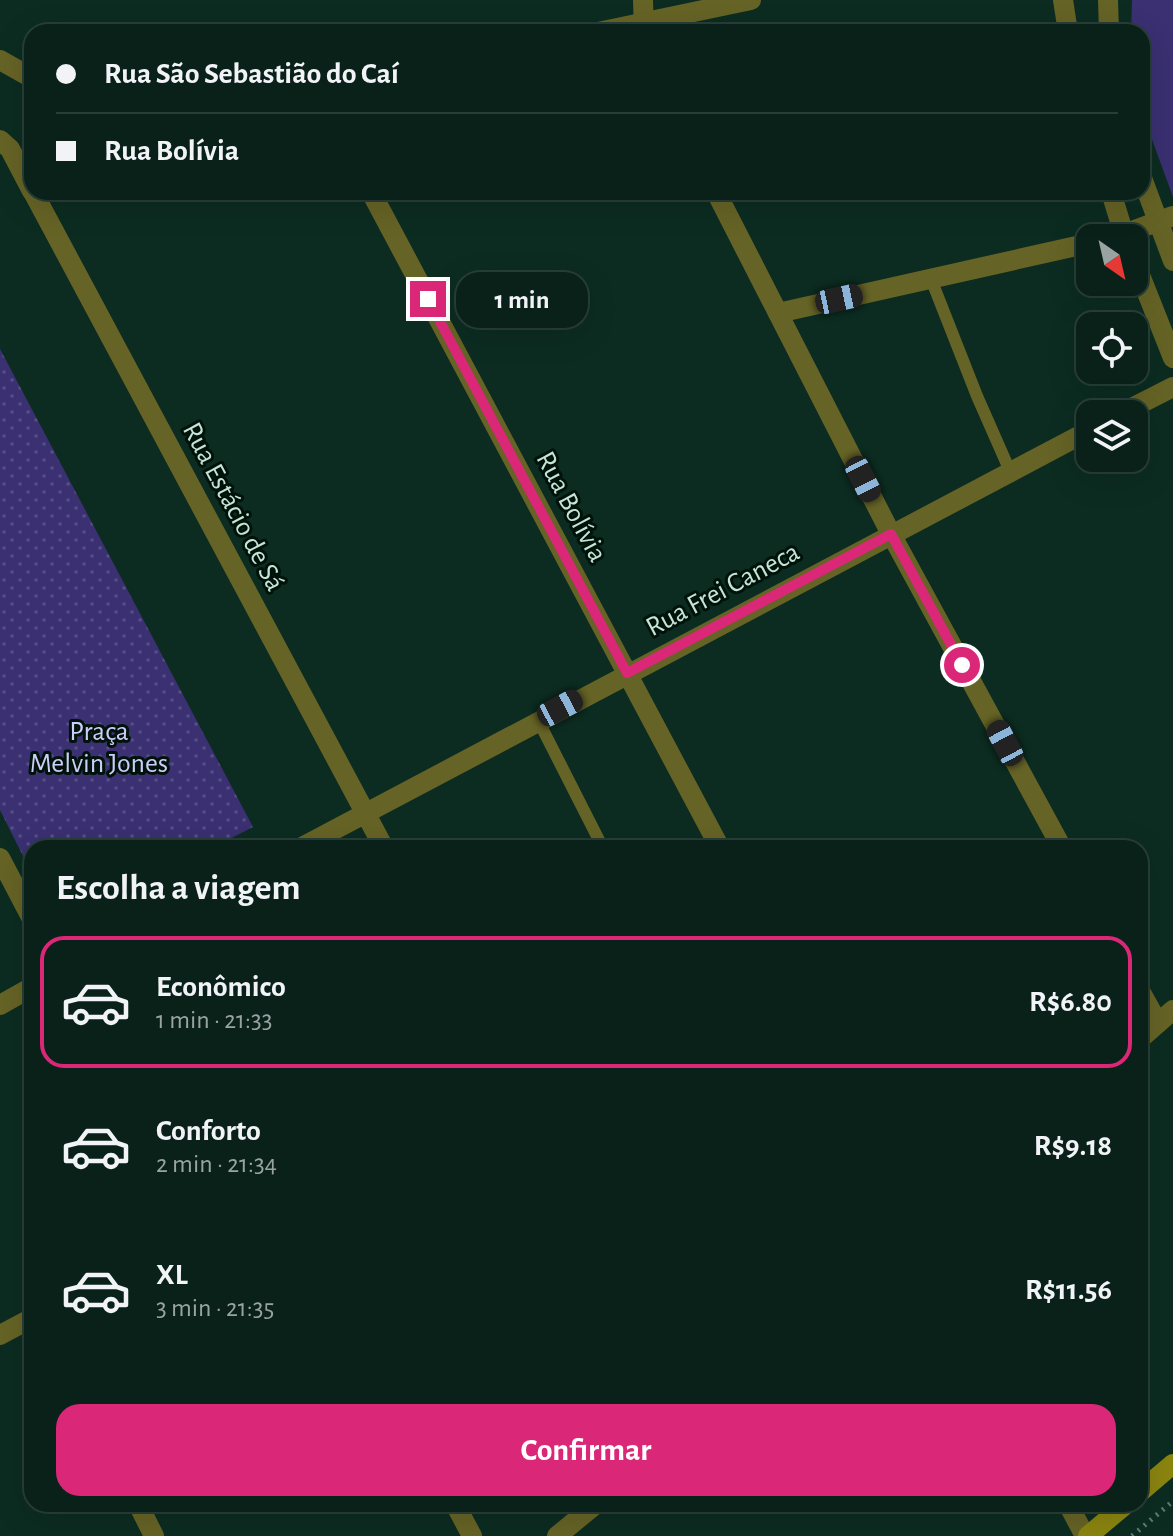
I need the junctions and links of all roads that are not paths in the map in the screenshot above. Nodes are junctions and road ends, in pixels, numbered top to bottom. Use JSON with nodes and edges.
{"nodes":[{"id":1,"x":643,"y":0,"type":"edge"},
{"id":2,"x":751,"y":0,"type":"edge"},
{"id":3,"x":1063,"y":0,"type":"edge"},
{"id":4,"x":1108,"y":0,"type":"edge"},
{"id":5,"x":643,"y":24,"type":"edge"},
{"id":6,"x":655,"y":24,"type":"edge"},
{"id":7,"x":1067,"y":24,"type":"edge"},
{"id":8,"x":1109,"y":24,"type":"edge"},
{"id":9,"x":0,"y":60,"type":"edge"},
{"id":10,"x":24,"y":74,"type":"edge"},
{"id":11,"x":0,"y":140,"type":"edge"},
{"id":12,"x":24,"y":176,"type":"edge"},
{"id":13,"x":1150,"y":193,"type":"edge"},
{"id":14,"x":37,"y":200,"type":"edge"},
{"id":15,"x":375,"y":200,"type":"edge"},
{"id":16,"x":720,"y":200,"type":"edge"},
{"id":17,"x":1113,"y":200,"type":"edge"},
{"id":18,"x":1165,"y":220,"type":"edge"},
{"id":19,"x":1118,"y":224,"type":"edge"},
{"id":20,"x":1076,"y":246,"type":"edge"},
{"id":21,"x":1173,"y":261,"type":"edge"},
{"id":22,"x":931,"y":279,"type":"junction"},
{"id":23,"x":1148,"y":295,"type":"edge"},
{"id":24,"x":778,"y":313,"type":"junction"},
{"id":25,"x":1173,"y":358,"type":"edge"},
{"id":26,"x":1173,"y":387,"type":"edge"},
{"id":27,"x":1147,"y":400,"type":"edge"},
{"id":28,"x":1076,"y":437,"type":"edge"},
{"id":29,"x":1010,"y":471,"type":"junction"},
{"id":30,"x":891,"y":534,"type":"junction"},
{"id":31,"x":627,"y":673,"type":"junction"},
{"id":32,"x":538,"y":720,"type":"junction"},
{"id":33,"x":365,"y":812,"type":"junction"},
{"id":34,"x":314,"y":840,"type":"edge"},
{"id":35,"x":380,"y":840,"type":"edge"},
{"id":36,"x":599,"y":840,"type":"edge"},
{"id":37,"x":716,"y":840,"type":"edge"},
{"id":38,"x":1058,"y":840,"type":"edge"},
{"id":39,"x":0,"y":858,"type":"edge"},
{"id":40,"x":24,"y":904,"type":"edge"},
{"id":41,"x":24,"y":992,"type":"edge"},
{"id":42,"x":1148,"y":999,"type":"edge"},
{"id":43,"x":0,"y":1005,"type":"edge"},
{"id":44,"x":1165,"y":1017,"type":"edge"},
{"id":45,"x":1148,"y":1032,"type":"edge"},
{"id":46,"x":24,"y":1322,"type":"edge"},
{"id":47,"x":0,"y":1335,"type":"edge"},
{"id":48,"x":1173,"y":1464,"type":"edge"},
{"id":49,"x":1148,"y":1485,"type":"edge"},
{"id":50,"x":142,"y":1512,"type":"edge"},
{"id":51,"x":459,"y":1512,"type":"edge"},
{"id":52,"x":586,"y":1512,"type":"edge"},
{"id":53,"x":1073,"y":1512,"type":"edge"},
{"id":54,"x":1116,"y":1512,"type":"edge"},
{"id":55,"x":154,"y":1536,"type":"edge"},
{"id":56,"x":472,"y":1536,"type":"edge"},
{"id":57,"x":557,"y":1536,"type":"edge"},
{"id":58,"x":1087,"y":1536,"type":"edge"}],
"edges":[{"from":1,"to":5,"type":"street"},
{"from":2,"to":6,"type":"street"},
{"from":3,"to":7,"type":"street"},
{"from":4,"to":8,"type":"street"},
{"from":9,"to":10,"type":"street"},
{"from":11,"to":12,"type":"street","name":"Rua Estácio de Sá"},
{"from":13,"to":18,"type":"street"},
{"from":14,"to":33,"type":"street","name":"Rua Estácio de Sá"},
{"from":15,"to":31,"type":"street","name":"Rua Bolívia"},
{"from":16,"to":24,"type":"street"},
{"from":17,"to":19,"type":"street"},
{"from":18,"to":21,"type":"street"},
{"from":20,"to":22,"type":"street"},
{"from":22,"to":24,"type":"street"},
{"from":22,"to":29,"type":"lane"},
{"from":23,"to":25,"type":"street"},
{"from":24,"to":30,"type":"street"},
{"from":26,"to":27,"type":"street"},
{"from":28,"to":29,"type":"street","name":"Rua Frei Caneca"},
{"from":29,"to":30,"type":"street","name":"Rua Frei Caneca"},
{"from":30,"to":31,"type":"street","name":"Rua Frei Caneca"},
{"from":30,"to":38,"type":"street"},
{"from":31,"to":32,"type":"street","name":"Rua Frei Caneca"},
{"from":31,"to":37,"type":"street","name":"Rua Bolívia"},
{"from":32,"to":33,"type":"street","name":"Rua Frei Caneca"},
{"from":32,"to":36,"type":"lane"},
{"from":33,"to":34,"type":"street","name":"Rua Frei Caneca"},
{"from":33,"to":35,"type":"street","name":"Rua Estácio de Sá"},
{"from":39,"to":40,"type":"street"},
{"from":41,"to":43,"type":"street"},
{"from":42,"to":44,"type":"street"},
{"from":44,"to":45,"type":"street"},
{"from":46,"to":47,"type":"street"},
{"from":48,"to":49,"type":"main road"},
{"from":50,"to":55,"type":"street"},
{"from":51,"to":56,"type":"street"},
{"from":52,"to":57,"type":"street"},
{"from":53,"to":58,"type":"street"},
{"from":54,"to":58,"type":"main road"}]}
